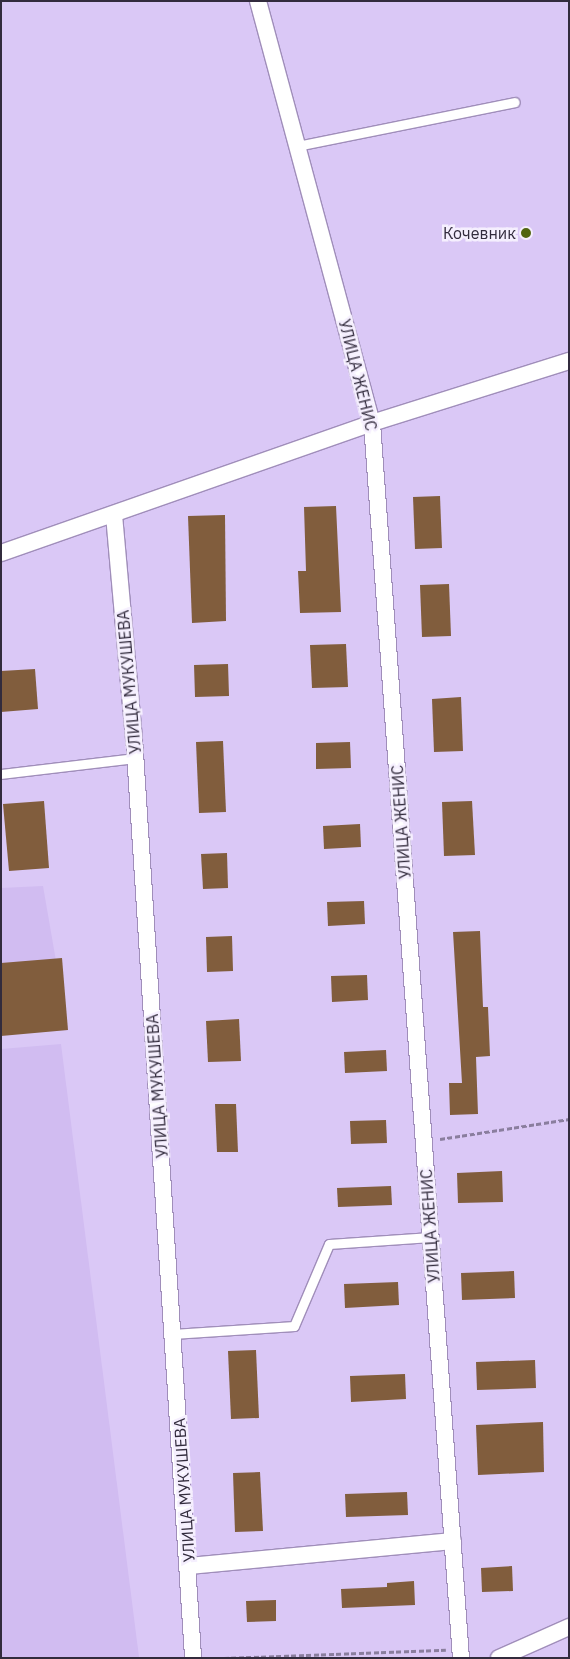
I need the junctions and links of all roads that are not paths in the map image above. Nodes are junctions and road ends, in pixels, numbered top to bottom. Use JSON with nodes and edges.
{"nodes":[{"id":1,"x":258,"y":1,"type":"edge"},
{"id":2,"x":515,"y":102,"type":"dead end"},
{"id":3,"x":297,"y":146,"type":"junction"},
{"id":4,"x":569,"y":361,"type":"edge"},
{"id":5,"x":372,"y":423,"type":"junction"},
{"id":6,"x":114,"y":515,"type":"junction"},
{"id":7,"x":1,"y":553,"type":"edge"},
{"id":8,"x":135,"y":758,"type":"junction"},
{"id":9,"x":1,"y":774,"type":"edge"},
{"id":10,"x":431,"y":1237,"type":"junction"},
{"id":11,"x":173,"y":1334,"type":"junction"},
{"id":12,"x":453,"y":1541,"type":"junction"},
{"id":13,"x":189,"y":1566,"type":"junction"},
{"id":14,"x":569,"y":1627,"type":"edge"},
{"id":15,"x":461,"y":1654,"type":"edge"},
{"id":16,"x":193,"y":1658,"type":"edge"},
{"id":17,"x":499,"y":1658,"type":"edge"}],
"edges":[{"from":1,"to":3,"type":"street","name":"УЛИЦА ЖЕНИС"},
{"from":2,"to":3,"type":"lane"},
{"from":3,"to":5,"type":"street","name":"УЛИЦА ЖЕНИС"},
{"from":4,"to":5,"type":"street"},
{"from":5,"to":6,"type":"street"},
{"from":5,"to":10,"type":"street","name":"УЛИЦА ЖЕНИС"},
{"from":6,"to":7,"type":"street"},
{"from":6,"to":8,"type":"street","name":"УЛИЦА МУКУШЕВА"},
{"from":8,"to":9,"type":"lane"},
{"from":8,"to":11,"type":"street","name":"УЛИЦА МУКУШЕВА"},
{"from":10,"to":11,"type":"lane"},
{"from":10,"to":12,"type":"street","name":"УЛИЦА ЖЕНИС"},
{"from":11,"to":13,"type":"street","name":"УЛИЦА МУКУШЕВА"},
{"from":12,"to":13,"type":"street"},
{"from":12,"to":15,"type":"street","name":"УЛИЦА ЖЕНИС"},
{"from":13,"to":16,"type":"street","name":"УЛИЦА МУКУШЕВА"},
{"from":14,"to":17,"type":"street"}]}
